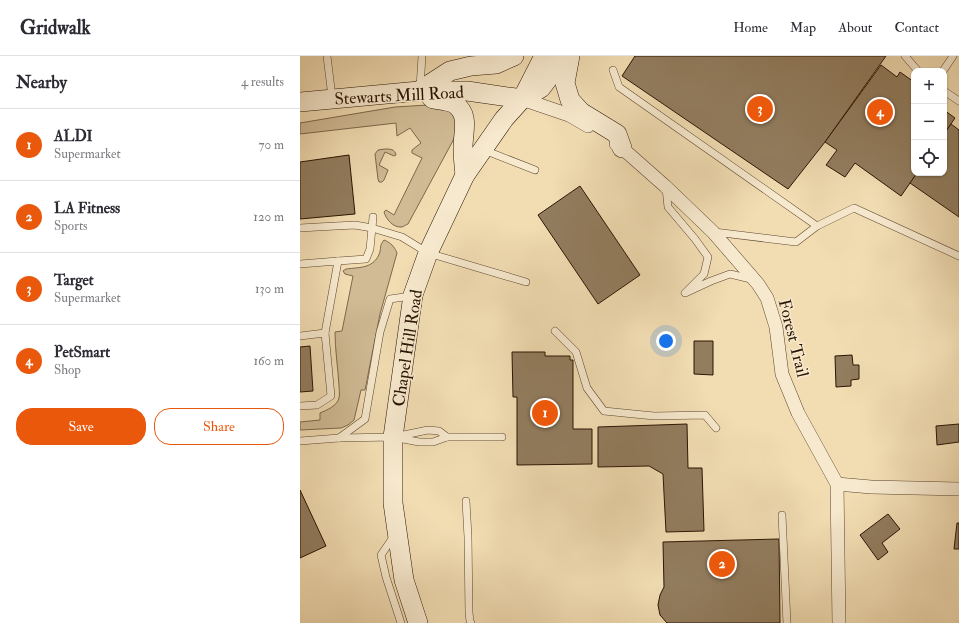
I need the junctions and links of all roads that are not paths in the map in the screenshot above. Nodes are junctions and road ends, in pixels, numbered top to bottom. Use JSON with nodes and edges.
{"nodes":[{"id":1,"x":327,"y":56,"type":"edge"},
{"id":2,"x":422,"y":56,"type":"edge"},
{"id":3,"x":514,"y":56,"type":"edge"},
{"id":4,"x":544,"y":56,"type":"edge"},
{"id":5,"x":565,"y":56,"type":"edge"},
{"id":6,"x":570,"y":56,"type":"edge"},
{"id":7,"x":905,"y":56,"type":"edge"},
{"id":8,"x":953,"y":56,"type":"edge"},
{"id":9,"x":915,"y":68,"type":"edge"},
{"id":10,"x":945,"y":68,"type":"edge"},
{"id":11,"x":613,"y":70,"type":"dead end"},
{"id":12,"x":419,"y":91,"type":"junction"},
{"id":13,"x":947,"y":93,"type":"edge"},
{"id":14,"x":332,"y":98,"type":"junction"},
{"id":15,"x":522,"y":99,"type":"junction"},
{"id":16,"x":959,"y":101,"type":"edge"},
{"id":17,"x":300,"y":102,"type":"edge"},
{"id":18,"x":622,"y":148,"type":"junction"},
{"id":19,"x":482,"y":149,"type":"junction"},
{"id":20,"x":535,"y":170,"type":"dead end"},
{"id":21,"x":465,"y":175,"type":"junction"},
{"id":22,"x":665,"y":186,"type":"junction"},
{"id":23,"x":372,"y":217,"type":"dead end"},
{"id":24,"x":817,"y":226,"type":"junction"},
{"id":25,"x":300,"y":228,"type":"edge"},
{"id":26,"x":372,"y":228,"type":"junction"},
{"id":27,"x":713,"y":232,"type":"junction"},
{"id":28,"x":428,"y":253,"type":"junction"},
{"id":29,"x":959,"y":256,"type":"edge"},
{"id":30,"x":338,"y":261,"type":"junction"},
{"id":31,"x":300,"y":264,"type":"edge"},
{"id":32,"x":754,"y":279,"type":"junction"},
{"id":33,"x":526,"y":282,"type":"dead end"},
{"id":34,"x":414,"y":295,"type":"junction"},
{"id":35,"x":555,"y":331,"type":"dead end"},
{"id":36,"x":326,"y":333,"type":"junction"},
{"id":37,"x":300,"y":336,"type":"edge"},
{"id":38,"x":300,"y":406,"type":"edge"},
{"id":39,"x":716,"y":428,"type":"dead end"},
{"id":40,"x":393,"y":437,"type":"junction"},
{"id":41,"x":447,"y":437,"type":"junction"},
{"id":42,"x":502,"y":437,"type":"dead end"},
{"id":43,"x":339,"y":438,"type":"junction"},
{"id":44,"x":300,"y":440,"type":"edge"},
{"id":45,"x":837,"y":484,"type":"junction"},
{"id":46,"x":959,"y":490,"type":"edge"},
{"id":47,"x":466,"y":501,"type":"dead end"},
{"id":48,"x":782,"y":515,"type":"dead end"},
{"id":49,"x":397,"y":531,"type":"junction"},
{"id":50,"x":401,"y":623,"type":"edge"},
{"id":51,"x":418,"y":623,"type":"edge"},
{"id":52,"x":471,"y":623,"type":"edge"},
{"id":53,"x":787,"y":623,"type":"edge"},
{"id":54,"x":839,"y":623,"type":"edge"}],
"edges":[{"from":1,"to":14,"type":"lane"},
{"from":2,"to":12,"type":"lane"},
{"from":3,"to":12,"type":"main road"},
{"from":4,"to":15,"type":"main road","name":"Chapel Hill Road"},
{"from":5,"to":15,"type":"main road","name":"Chapel Hill Road"},
{"from":6,"to":18,"type":"main road"},
{"from":7,"to":9,"type":"lane"},
{"from":8,"to":10,"type":"lane"},
{"from":11,"to":24,"type":"lane"},
{"from":12,"to":14,"type":"main road","name":"Stewarts Mill Road"},
{"from":12,"to":15,"type":"main road","name":"Stewarts Mill Road"},
{"from":12,"to":21,"type":"main road"},
{"from":13,"to":16,"type":"lane"},
{"from":14,"to":17,"type":"main road","name":"Stewarts Mill Road"},
{"from":15,"to":18,"type":"street","name":"Forest Trail"},
{"from":15,"to":19,"type":"main road","name":"Chapel Hill Road"},
{"from":18,"to":22,"type":"street","name":"Forest Trail"},
{"from":19,"to":20,"type":"lane"},
{"from":19,"to":21,"type":"main road","name":"Chapel Hill Road"},
{"from":21,"to":28,"type":"main road","name":"Chapel Hill Road"},
{"from":22,"to":27,"type":"street","name":"Forest Trail"},
{"from":22,"to":32,"type":"lane"},
{"from":23,"to":26,"type":"lane"},
{"from":24,"to":27,"type":"lane"},
{"from":24,"to":29,"type":"lane"},
{"from":25,"to":26,"type":"lane"},
{"from":26,"to":28,"type":"lane"},
{"from":26,"to":30,"type":"lane"},
{"from":27,"to":32,"type":"street","name":"Forest Trail"},
{"from":28,"to":33,"type":"lane"},
{"from":28,"to":34,"type":"main road","name":"Chapel Hill Road"},
{"from":30,"to":31,"type":"lane"},
{"from":30,"to":36,"type":"lane"},
{"from":32,"to":45,"type":"street","name":"Forest Trail"},
{"from":34,"to":40,"type":"main road","name":"Chapel Hill Road"},
{"from":34,"to":43,"type":"lane"},
{"from":35,"to":39,"type":"lane"},
{"from":36,"to":37,"type":"lane"},
{"from":36,"to":38,"type":"lane"},
{"from":40,"to":41,"type":"lane"},
{"from":40,"to":41,"type":"lane"},
{"from":40,"to":43,"type":"lane"},
{"from":40,"to":49,"type":"main road","name":"Chapel Hill Road"},
{"from":41,"to":42,"type":"lane"},
{"from":43,"to":44,"type":"lane"},
{"from":45,"to":46,"type":"street"},
{"from":45,"to":54,"type":"street","name":"Forest Trail"},
{"from":47,"to":52,"type":"lane"},
{"from":48,"to":53,"type":"lane"},
{"from":49,"to":50,"type":"lane"},
{"from":49,"to":51,"type":"main road","name":"Chapel Hill Road"}]}
